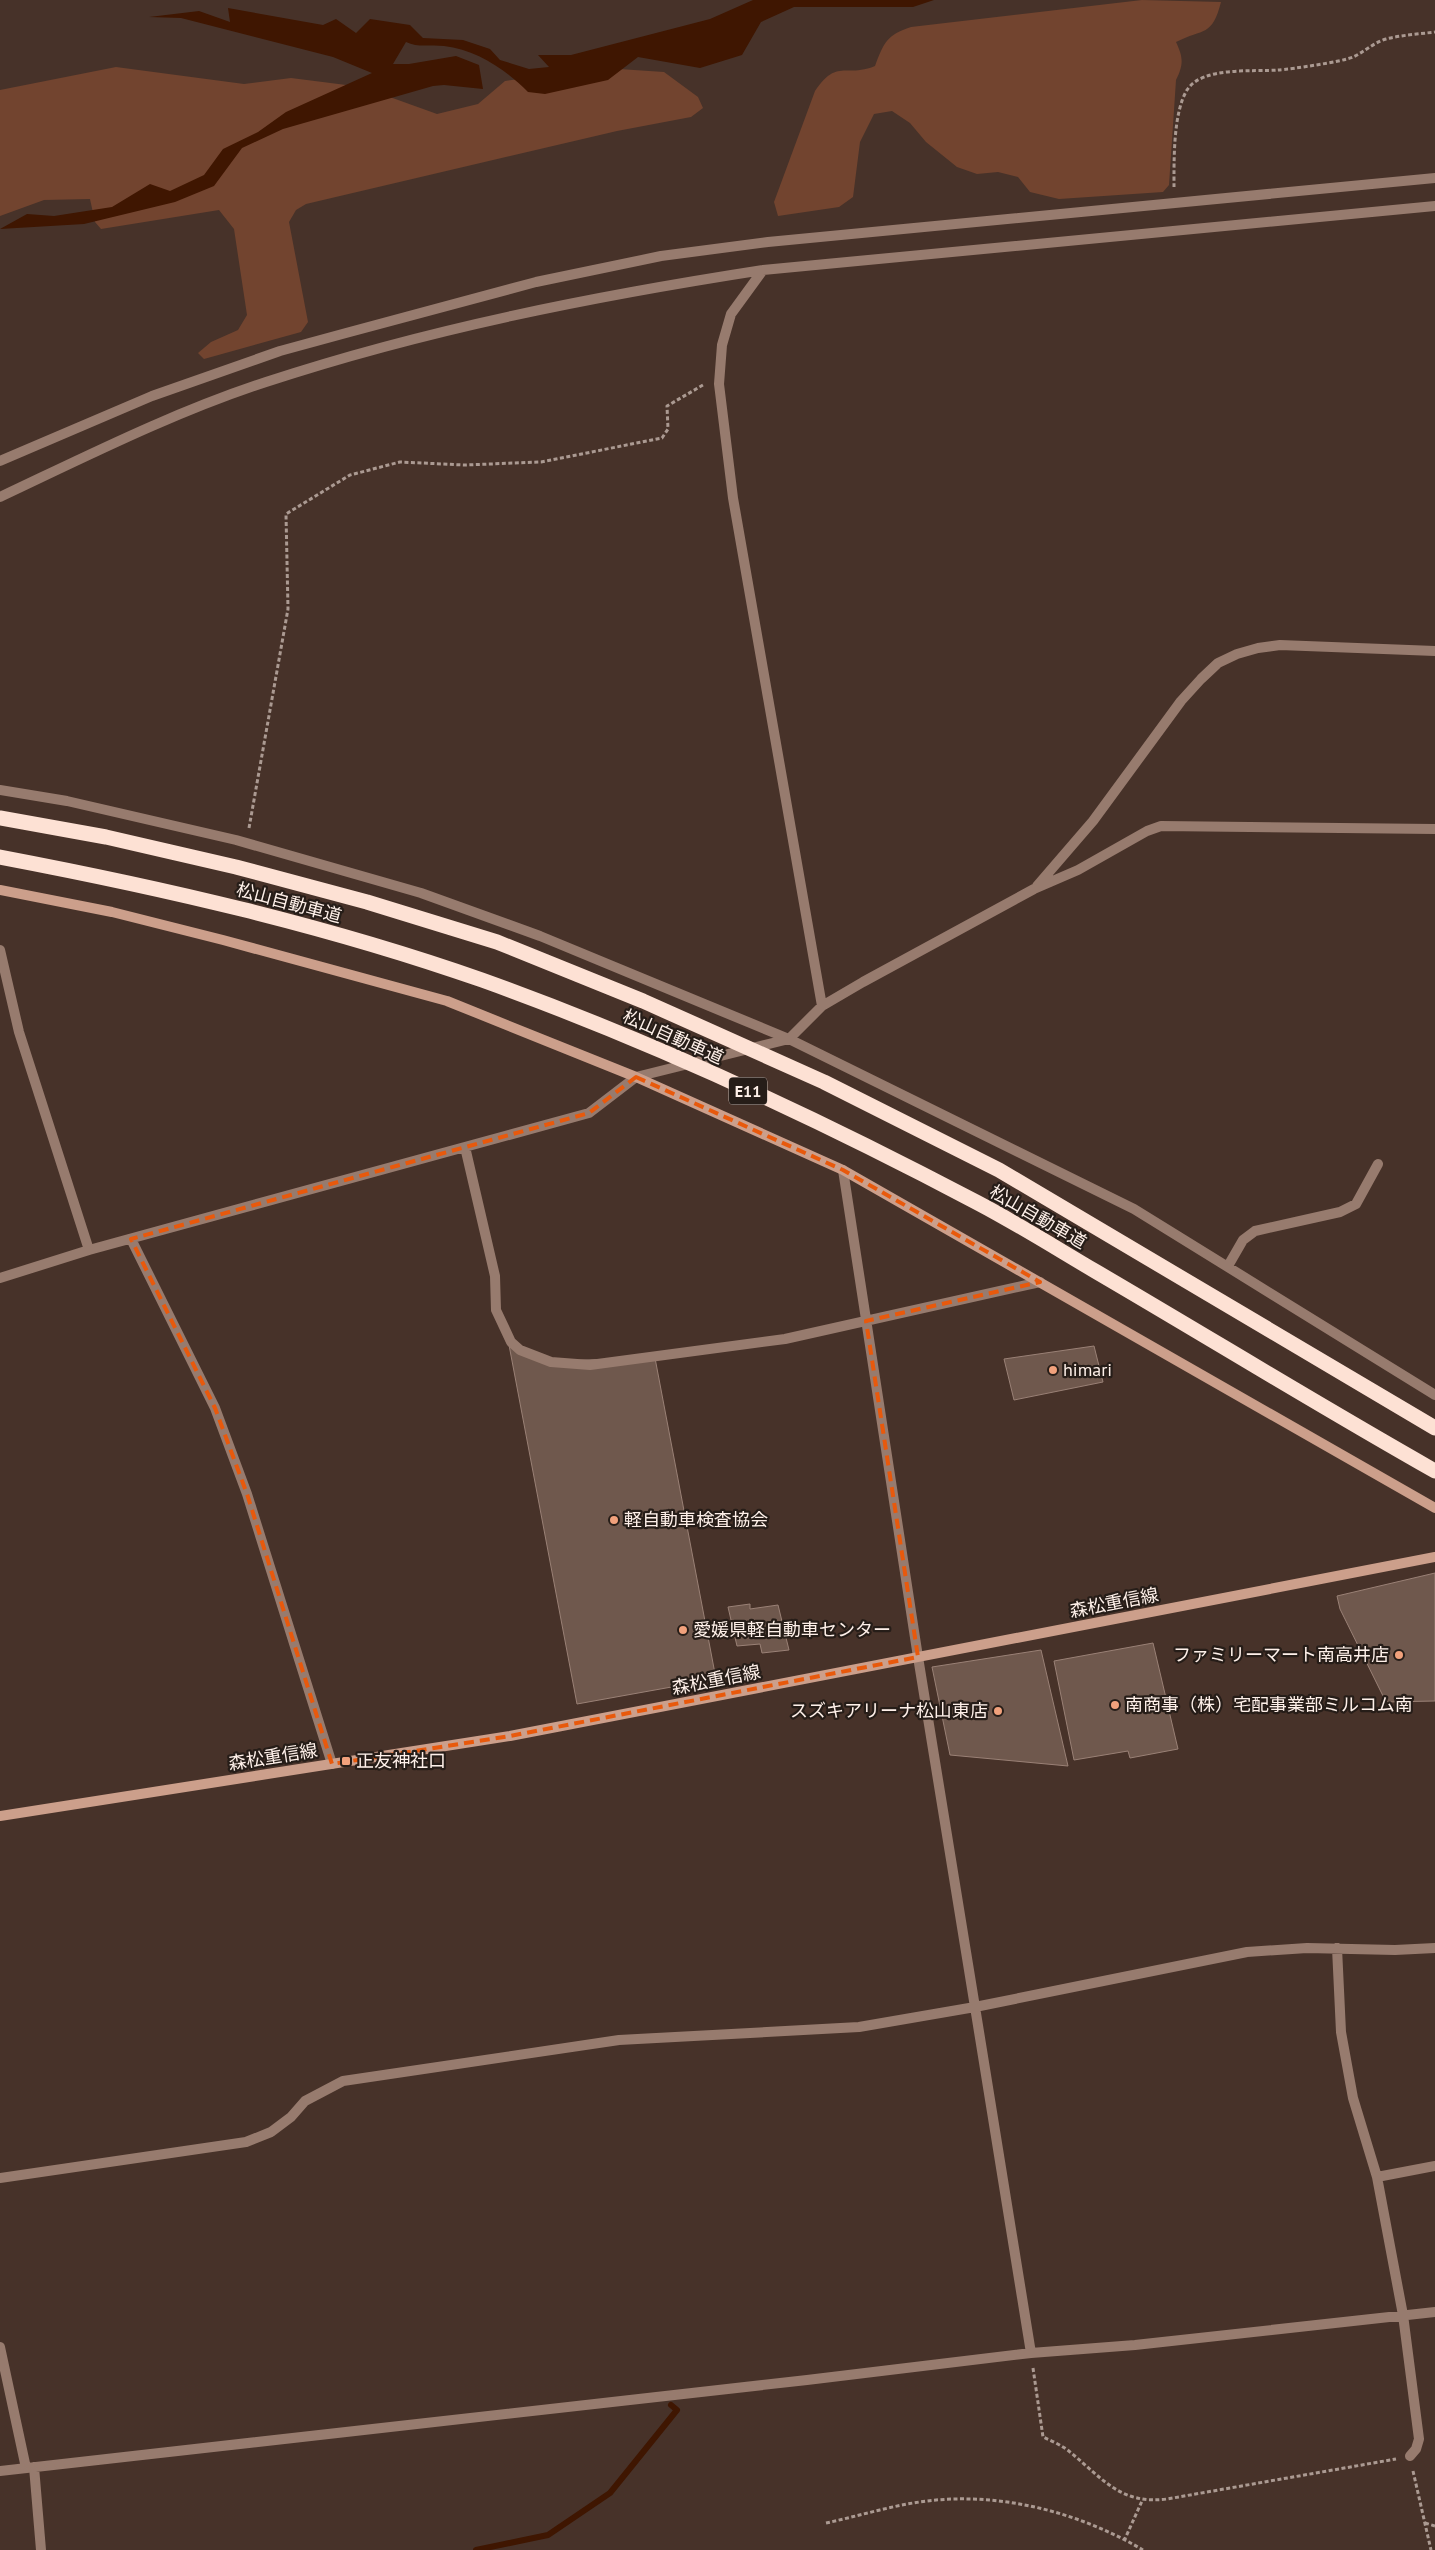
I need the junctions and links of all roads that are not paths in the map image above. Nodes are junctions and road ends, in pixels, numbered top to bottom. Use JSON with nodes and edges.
{"nodes":[{"id":1,"x":1435,"y":178,"type":"edge"},
{"id":2,"x":1435,"y":206,"type":"edge"},
{"id":3,"x":763,"y":270,"type":"junction"},
{"id":4,"x":0,"y":461,"type":"edge"},
{"id":5,"x":0,"y":497,"type":"edge"},
{"id":6,"x":1435,"y":651,"type":"edge"},
{"id":7,"x":0,"y":790,"type":"edge"},
{"id":8,"x":0,"y":818,"type":"edge"},
{"id":9,"x":1435,"y":829,"type":"edge"},
{"id":10,"x":0,"y":857,"type":"edge"},
{"id":11,"x":1034,"y":889,"type":"junction"},
{"id":12,"x":0,"y":890,"type":"edge"},
{"id":13,"x":0,"y":950,"type":"edge"},
{"id":14,"x":822,"y":1006,"type":"junction"},
{"id":15,"x":790,"y":1039,"type":"junction"},
{"id":16,"x":636,"y":1077,"type":"junction"},
{"id":17,"x":465,"y":1147,"type":"junction"},
{"id":18,"x":1378,"y":1164,"type":"dead end"},
{"id":19,"x":843,"y":1170,"type":"junction"},
{"id":20,"x":130,"y":1240,"type":"junction"},
{"id":21,"x":89,"y":1250,"type":"junction"},
{"id":22,"x":1228,"y":1266,"type":"junction"},
{"id":23,"x":0,"y":1278,"type":"edge"},
{"id":24,"x":1040,"y":1282,"type":"junction"},
{"id":25,"x":866,"y":1321,"type":"junction"},
{"id":26,"x":1435,"y":1395,"type":"edge"},
{"id":27,"x":1435,"y":1428,"type":"edge"},
{"id":28,"x":1435,"y":1471,"type":"edge"},
{"id":29,"x":1435,"y":1508,"type":"edge"},
{"id":30,"x":1435,"y":1556,"type":"edge"},
{"id":31,"x":918,"y":1657,"type":"junction"},
{"id":32,"x":332,"y":1764,"type":"junction"},
{"id":33,"x":0,"y":1816,"type":"edge"},
{"id":34,"x":1337,"y":1948,"type":"junction"},
{"id":35,"x":1435,"y":1948,"type":"edge"},
{"id":36,"x":975,"y":2007,"type":"junction"},
{"id":37,"x":1435,"y":2166,"type":"edge"},
{"id":38,"x":1377,"y":2177,"type":"junction"},
{"id":39,"x":0,"y":2178,"type":"edge"},
{"id":40,"x":1435,"y":2312,"type":"edge"},
{"id":41,"x":1403,"y":2315,"type":"junction"},
{"id":42,"x":0,"y":2347,"type":"edge"},
{"id":43,"x":1031,"y":2353,"type":"junction"},
{"id":44,"x":1410,"y":2456,"type":"road end"},
{"id":45,"x":30,"y":2468,"type":"junction"},
{"id":46,"x":0,"y":2471,"type":"edge"},
{"id":47,"x":41,"y":2550,"type":"edge"}],
"edges":[{"from":1,"to":4,"type":"street"},
{"from":2,"to":3,"type":"street"},
{"from":3,"to":5,"type":"street"},
{"from":3,"to":14,"type":"street"},
{"from":6,"to":11,"type":"street"},
{"from":7,"to":15,"type":"street"},
{"from":8,"to":27,"type":"highway","name":"松山自動車道","number":"E11","bridge":true},
{"from":9,"to":11,"type":"street"},
{"from":10,"to":28,"type":"highway","name":"松山自動車道","number":"E11","bridge":true},
{"from":11,"to":14,"type":"street"},
{"from":12,"to":16,"type":"street"},
{"from":13,"to":21,"type":"street"},
{"from":14,"to":15,"type":"street"},
{"from":15,"to":16,"type":"street"},
{"from":15,"to":22,"type":"street"},
{"from":16,"to":17,"type":"street"},
{"from":16,"to":19,"type":"street"},
{"from":17,"to":20,"type":"street"},
{"from":17,"to":25,"type":"street"},
{"from":18,"to":22,"type":"street"},
{"from":19,"to":24,"type":"street"},
{"from":19,"to":25,"type":"street"},
{"from":20,"to":21,"type":"street"},
{"from":20,"to":32,"type":"street"},
{"from":21,"to":23,"type":"street"},
{"from":22,"to":26,"type":"street"},
{"from":24,"to":25,"type":"street"},
{"from":24,"to":29,"type":"street"},
{"from":25,"to":31,"type":"street"},
{"from":30,"to":31,"type":"street","name":"森松重信線"},
{"from":31,"to":32,"type":"street","name":"森松重信線"},
{"from":31,"to":36,"type":"street"},
{"from":32,"to":33,"type":"street","name":"森松重信線"},
{"from":34,"to":35,"type":"street"},
{"from":34,"to":36,"type":"street"},
{"from":34,"to":38,"type":"street"},
{"from":36,"to":39,"type":"street"},
{"from":36,"to":43,"type":"street"},
{"from":37,"to":38,"type":"street"},
{"from":38,"to":41,"type":"street"},
{"from":40,"to":41,"type":"street"},
{"from":41,"to":43,"type":"street"},
{"from":41,"to":44,"type":"street"},
{"from":42,"to":45,"type":"street"},
{"from":43,"to":45,"type":"street"},
{"from":45,"to":46,"type":"street"},
{"from":45,"to":47,"type":"street"}]}
